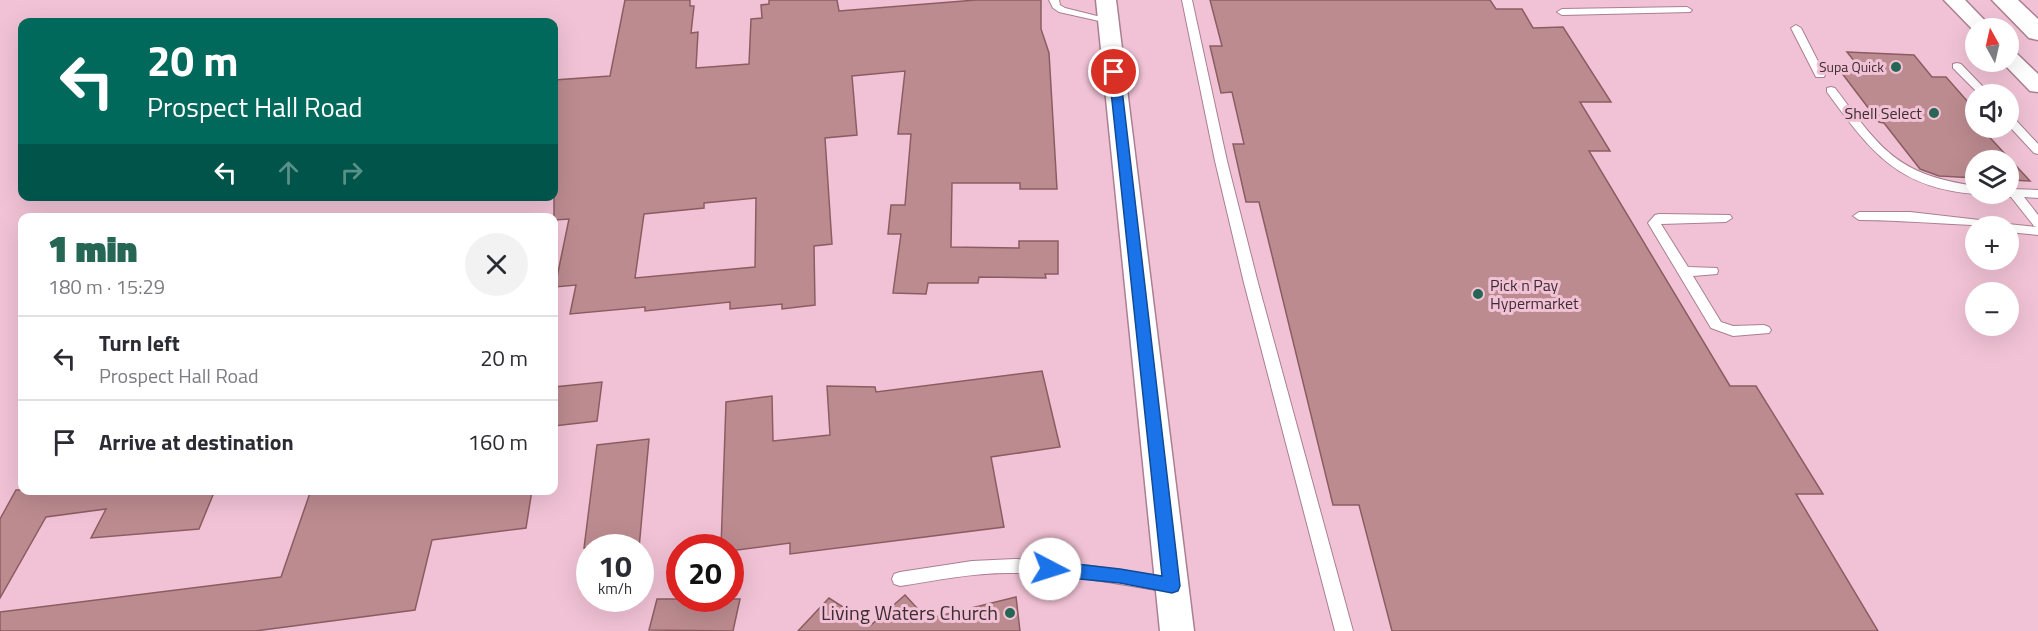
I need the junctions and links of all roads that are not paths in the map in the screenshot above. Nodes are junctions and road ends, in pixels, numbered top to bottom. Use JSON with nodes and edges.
{"nodes":[{"id":1,"x":1054,"y":0,"type":"edge"},
{"id":2,"x":1187,"y":0,"type":"edge"},
{"id":3,"x":1954,"y":0,"type":"edge"},
{"id":4,"x":2004,"y":0,"type":"edge"},
{"id":5,"x":1107,"y":10,"type":"edge"},
{"id":6,"x":1687,"y":10,"type":"dead end"},
{"id":7,"x":1562,"y":12,"type":"dead end"},
{"id":8,"x":1972,"y":18,"type":"edge"},
{"id":9,"x":1796,"y":28,"type":"dead end"},
{"id":10,"x":2038,"y":33,"type":"edge"},
{"id":11,"x":1957,"y":66,"type":"dead end"},
{"id":12,"x":2019,"y":67,"type":"edge"},
{"id":13,"x":1820,"y":75,"type":"dead end"},
{"id":14,"x":1975,"y":84,"type":"edge"},
{"id":15,"x":2038,"y":86,"type":"edge"},
{"id":16,"x":1831,"y":90,"type":"dead end"},
{"id":17,"x":2019,"y":126,"type":"edge"},
{"id":18,"x":2032,"y":136,"type":"edge"},
{"id":19,"x":2038,"y":151,"type":"edge"},
{"id":20,"x":1965,"y":188,"type":"edge"},
{"id":21,"x":2019,"y":193,"type":"edge"},
{"id":22,"x":2038,"y":194,"type":"edge"},
{"id":23,"x":2019,"y":202,"type":"edge"},
{"id":24,"x":1858,"y":216,"type":"dead end"},
{"id":25,"x":1726,"y":218,"type":"dead end"},
{"id":26,"x":1965,"y":222,"type":"edge"},
{"id":27,"x":2038,"y":223,"type":"edge"},
{"id":28,"x":2019,"y":229,"type":"edge"},
{"id":29,"x":2038,"y":231,"type":"edge"},
{"id":30,"x":1712,"y":271,"type":"dead end"},
{"id":31,"x":1682,"y":272,"type":"junction"},
{"id":32,"x":1764,"y":330,"type":"dead end"},
{"id":33,"x":900,"y":579,"type":"dead end"},
{"id":34,"x":1172,"y":586,"type":"junction"},
{"id":35,"x":1177,"y":631,"type":"edge"},
{"id":36,"x":1344,"y":631,"type":"edge"}],
"edges":[{"from":1,"to":5,"type":"lane"},
{"from":2,"to":36,"type":"lane"},
{"from":3,"to":8,"type":"street"},
{"from":4,"to":10,"type":"highway"},
{"from":5,"to":34,"type":"street"},
{"from":6,"to":7,"type":"lane"},
{"from":9,"to":13,"type":"lane"},
{"from":11,"to":14,"type":"lane"},
{"from":12,"to":15,"type":"street"},
{"from":16,"to":20,"type":"lane"},
{"from":17,"to":18,"type":"lane"},
{"from":18,"to":19,"type":"lane"},
{"from":21,"to":22,"type":"lane"},
{"from":23,"to":27,"type":"lane"},
{"from":24,"to":26,"type":"lane"},
{"from":25,"to":31,"type":"lane"},
{"from":28,"to":29,"type":"lane"},
{"from":30,"to":31,"type":"lane"},
{"from":31,"to":32,"type":"lane"},
{"from":33,"to":34,"type":"lane"},
{"from":34,"to":35,"type":"street"}]}
